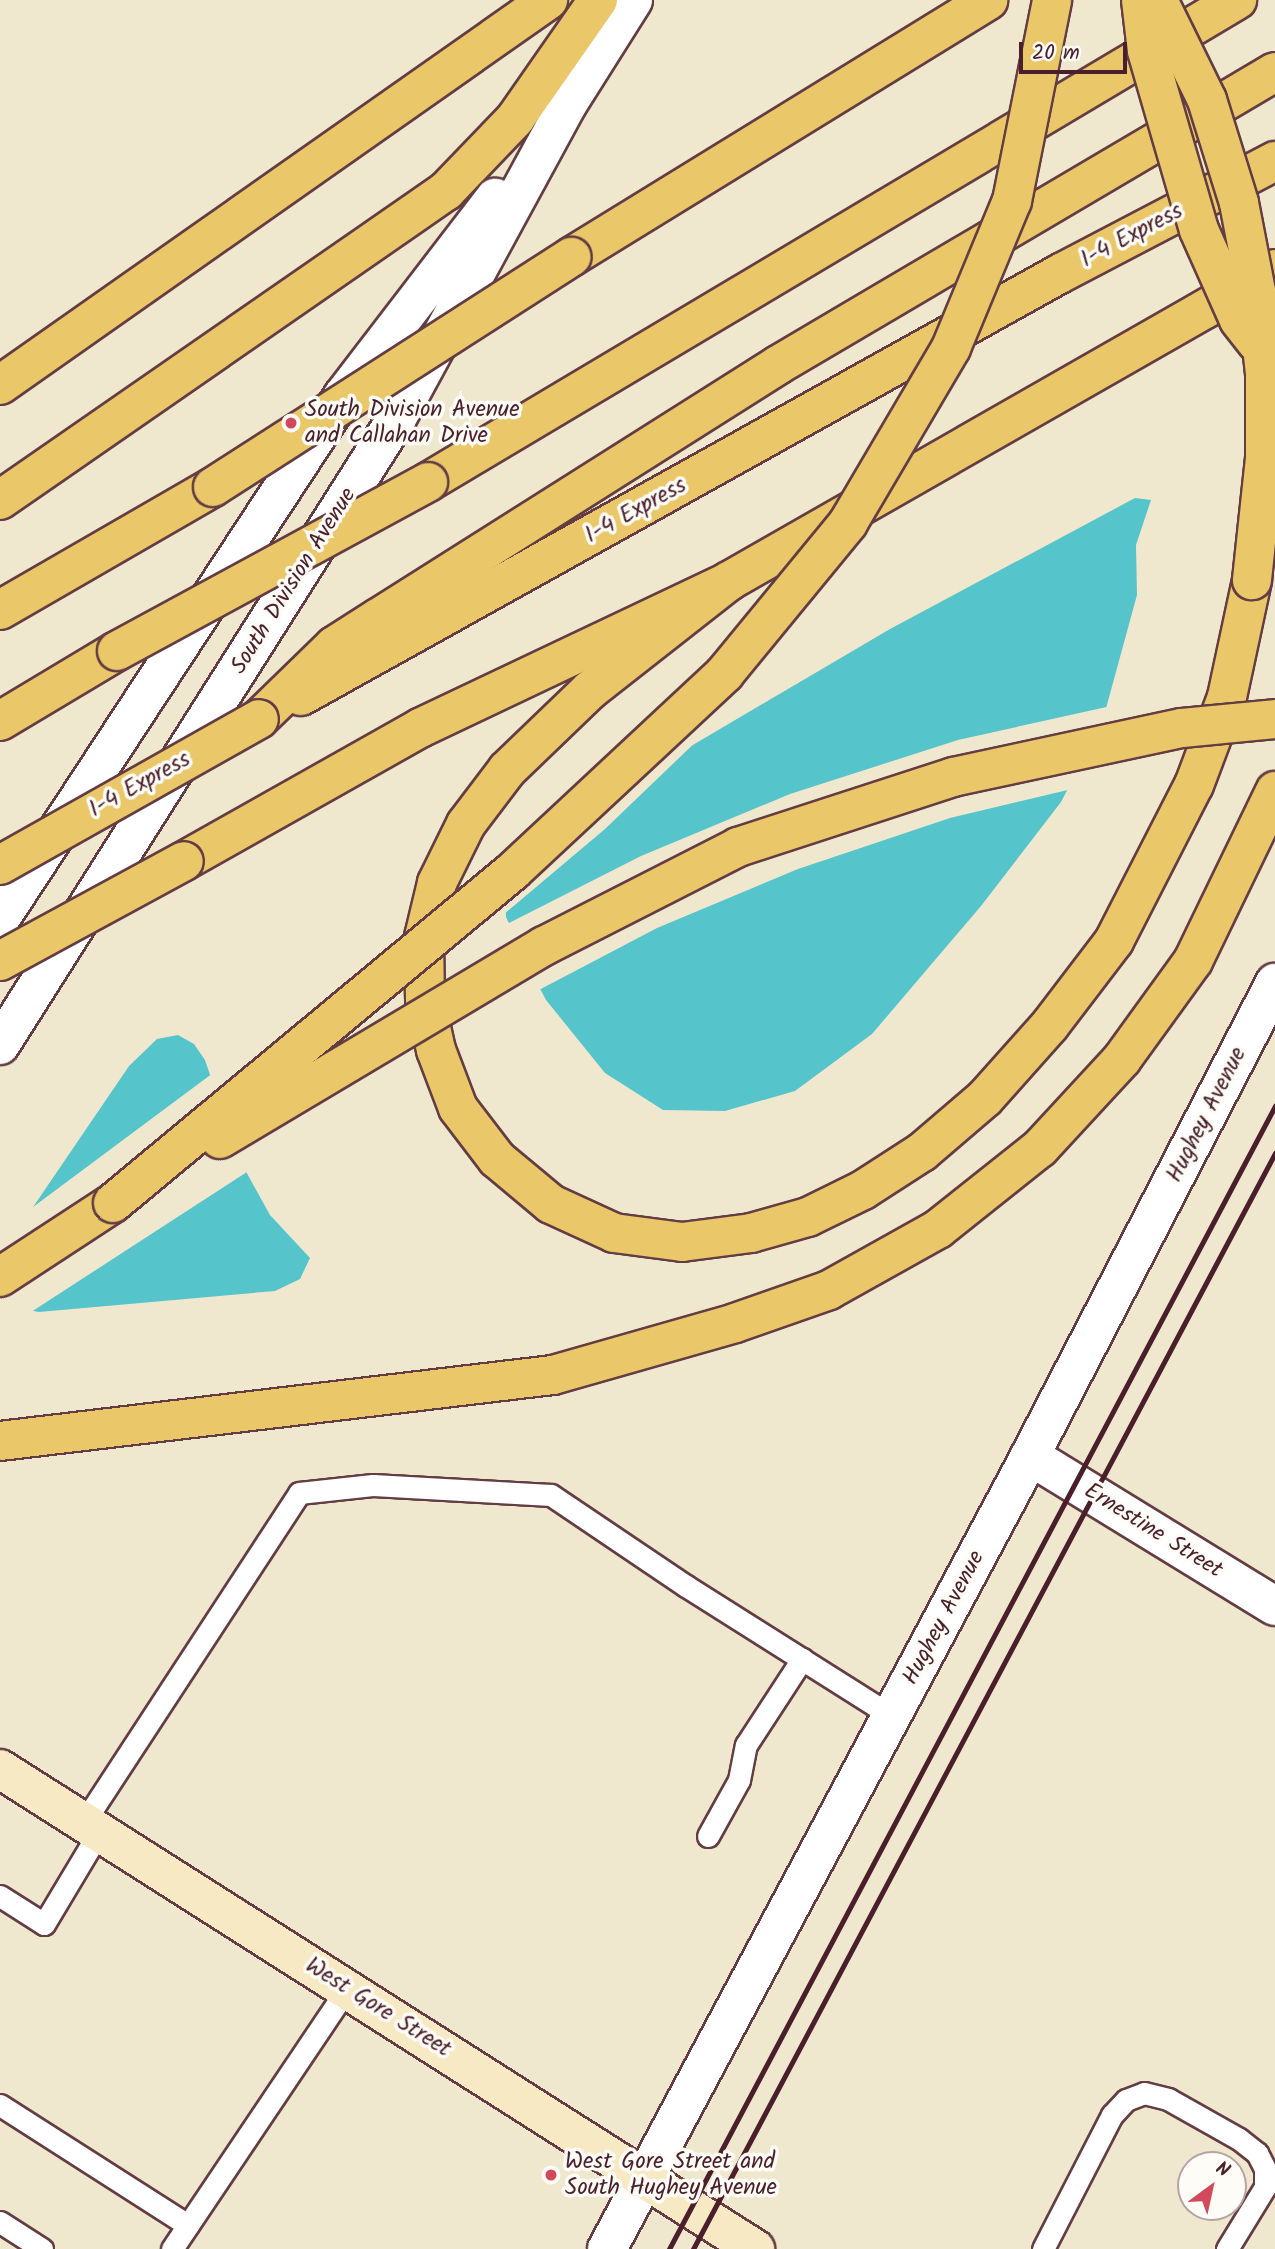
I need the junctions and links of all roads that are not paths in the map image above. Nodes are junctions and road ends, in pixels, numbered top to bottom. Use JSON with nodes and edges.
{"nodes":[{"id":1,"x":548,"y":0,"type":"edge"},
{"id":2,"x":598,"y":0,"type":"edge"},
{"id":3,"x":633,"y":0,"type":"edge"},
{"id":4,"x":988,"y":0,"type":"edge"},
{"id":5,"x":1052,"y":0,"type":"edge"},
{"id":6,"x":1141,"y":0,"type":"edge"},
{"id":7,"x":1158,"y":0,"type":"edge"},
{"id":8,"x":1237,"y":0,"type":"edge"},
{"id":9,"x":1275,"y":72,"type":"edge"},
{"id":10,"x":567,"y":105,"type":"junction"},
{"id":11,"x":1275,"y":161,"type":"edge"},
{"id":12,"x":1275,"y":269,"type":"edge"},
{"id":13,"x":1275,"y":365,"type":"edge"},
{"id":14,"x":0,"y":385,"type":"edge"},
{"id":15,"x":0,"y":500,"type":"edge"},
{"id":16,"x":729,"y":581,"type":"junction"},
{"id":17,"x":0,"y":610,"type":"edge"},
{"id":18,"x":387,"y":631,"type":"junction"},
{"id":19,"x":1275,"y":719,"type":"edge"},
{"id":20,"x":0,"y":721,"type":"edge"},
{"id":21,"x":1275,"y":791,"type":"edge"},
{"id":22,"x":0,"y":865,"type":"edge"},
{"id":23,"x":0,"y":919,"type":"edge"},
{"id":24,"x":0,"y":961,"type":"edge"},
{"id":25,"x":1275,"y":983,"type":"edge"},
{"id":26,"x":0,"y":1045,"type":"edge"},
{"id":27,"x":113,"y":1203,"type":"junction"},
{"id":28,"x":0,"y":1277,"type":"edge"},
{"id":29,"x":0,"y":1441,"type":"edge"},
{"id":30,"x":1030,"y":1456,"type":"junction"},
{"id":31,"x":1275,"y":1606,"type":"edge"},
{"id":32,"x":802,"y":1659,"type":"junction"},
{"id":33,"x":892,"y":1716,"type":"junction"},
{"id":34,"x":0,"y":1769,"type":"edge"},
{"id":35,"x":91,"y":1827,"type":"junction"},
{"id":36,"x":708,"y":1836,"type":"dead end"},
{"id":37,"x":0,"y":1896,"type":"edge"},
{"id":38,"x":347,"y":1989,"type":"junction"},
{"id":39,"x":0,"y":2105,"type":"edge"},
{"id":40,"x":645,"y":2177,"type":"junction"},
{"id":41,"x":0,"y":2222,"type":"edge"},
{"id":42,"x":188,"y":2225,"type":"junction"},
{"id":43,"x":42,"y":2249,"type":"edge"},
{"id":44,"x":172,"y":2249,"type":"edge"},
{"id":45,"x":607,"y":2249,"type":"edge"},
{"id":46,"x":755,"y":2249,"type":"edge"},
{"id":47,"x":1043,"y":2249,"type":"edge"},
{"id":48,"x":1227,"y":2249,"type":"edge"}],
"edges":[{"from":1,"to":14,"type":"highway"},
{"from":2,"to":15,"type":"highway"},
{"from":3,"to":10,"type":"street","name":"South Division Avenue"},
{"from":4,"to":17,"type":"highway","bridge":true},
{"from":5,"to":27,"type":"highway","bridge":true},
{"from":6,"to":13,"type":"highway","bridge":true},
{"from":7,"to":16,"type":"highway","bridge":true},
{"from":8,"to":20,"type":"highway","bridge":true},
{"from":9,"to":18,"type":"highway"},
{"from":10,"to":23,"type":"street","name":"South Division Avenue"},
{"from":10,"to":26,"type":"street","name":"South Division Avenue"},
{"from":11,"to":18,"type":"highway","name":"I-4 Express"},
{"from":12,"to":16,"type":"highway"},
{"from":16,"to":24,"type":"highway","bridge":true},
{"from":18,"to":22,"type":"highway","name":"I-4 Express","bridge":true},
{"from":19,"to":27,"type":"highway","bridge":true},
{"from":21,"to":29,"type":"highway"},
{"from":25,"to":30,"type":"street","name":"Hughey Avenue"},
{"from":27,"to":28,"type":"highway"},
{"from":30,"to":31,"type":"street","name":"Ernestine Street"},
{"from":30,"to":33,"type":"street","name":"Hughey Avenue"},
{"from":32,"to":33,"type":"lane"},
{"from":32,"to":35,"type":"lane"},
{"from":32,"to":36,"type":"lane"},
{"from":33,"to":40,"type":"street","name":"Hughey Avenue"},
{"from":34,"to":35,"type":"main road","name":"West Gore Street"},
{"from":35,"to":37,"type":"lane"},
{"from":35,"to":38,"type":"main road","name":"West Gore Street"},
{"from":38,"to":40,"type":"main road","name":"West Gore Street"},
{"from":38,"to":42,"type":"lane"},
{"from":39,"to":42,"type":"lane"},
{"from":40,"to":45,"type":"street","name":"Hughey Avenue"},
{"from":40,"to":46,"type":"main road","name":"West Gore Street"},
{"from":41,"to":43,"type":"lane"},
{"from":42,"to":44,"type":"lane"},
{"from":47,"to":48,"type":"lane"}]}
